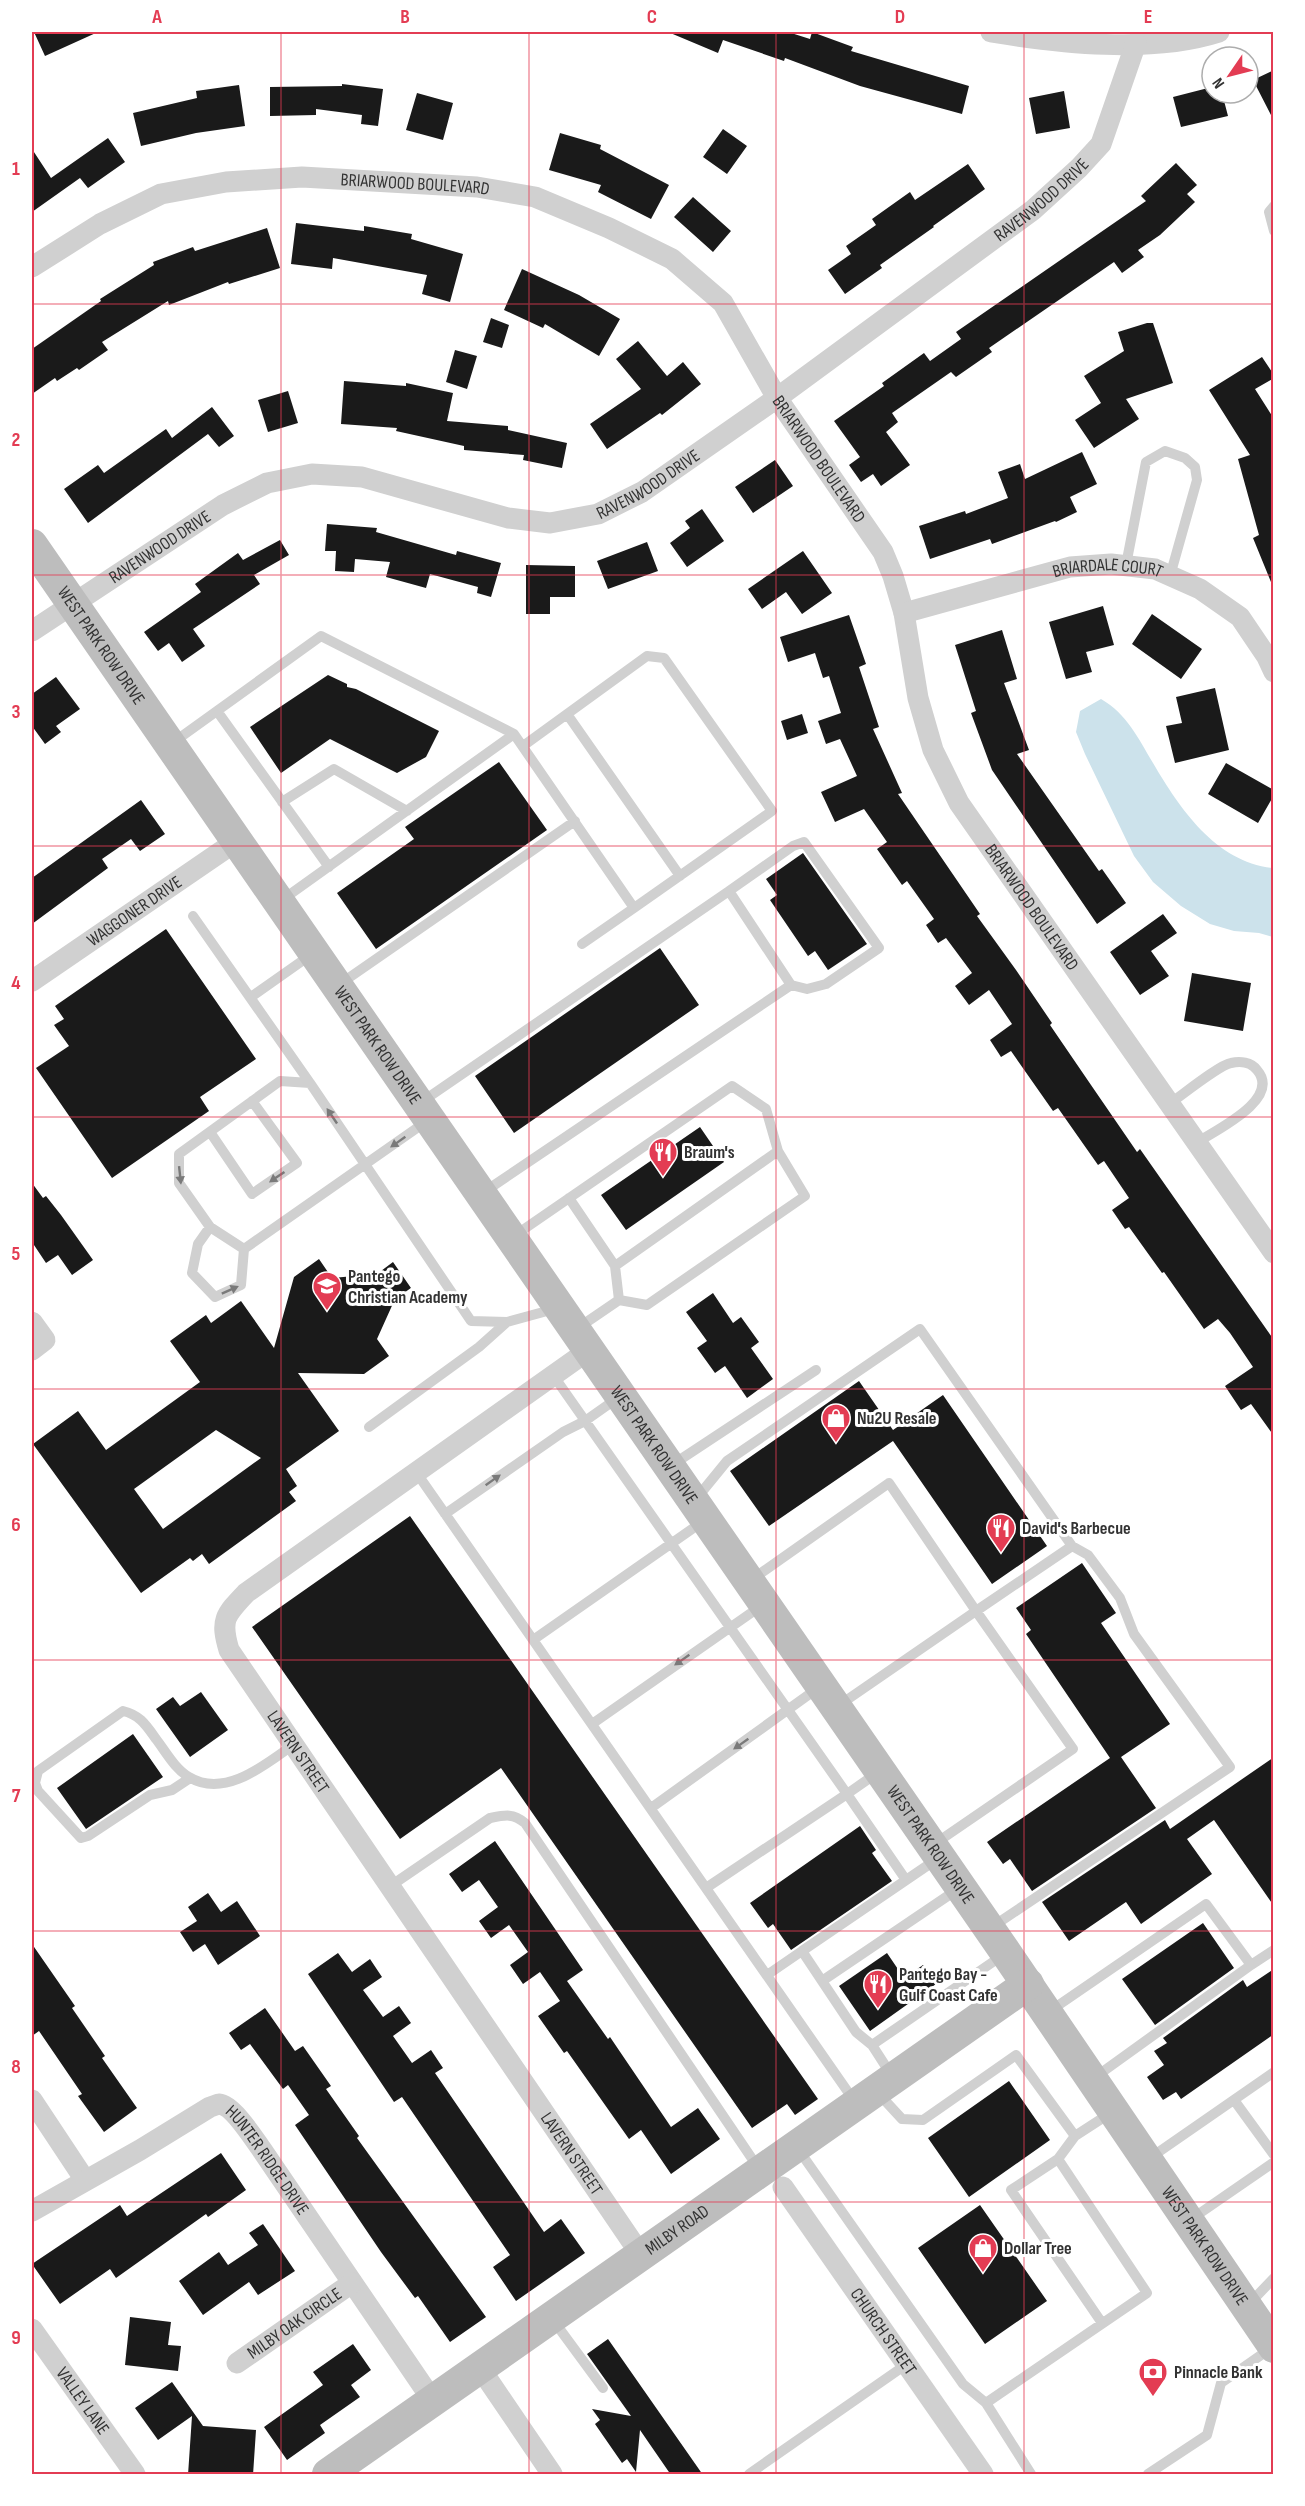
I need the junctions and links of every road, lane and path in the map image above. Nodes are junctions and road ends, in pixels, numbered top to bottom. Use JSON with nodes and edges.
{"nodes":[{"id":1,"x":991,"y":32,"type":"edge"},
{"id":2,"x":1219,"y":32,"type":"edge"},
{"id":3,"x":1136,"y":43,"type":"junction"},
{"id":4,"x":1274,"y":206,"type":"edge"},
{"id":5,"x":1274,"y":231,"type":"edge"},
{"id":6,"x":32,"y":267,"type":"edge"},
{"id":7,"x":777,"y":398,"type":"junction"},
{"id":8,"x":32,"y":545,"type":"edge"},
{"id":9,"x":1126,"y":565,"type":"junction"},
{"id":10,"x":1170,"y":576,"type":"junction"},
{"id":11,"x":73,"y":604,"type":"junction"},
{"id":12,"x":904,"y":613,"type":"junction"},
{"id":13,"x":32,"y":631,"type":"edge"},
{"id":14,"x":1274,"y":672,"type":"edge"},
{"id":15,"x":217,"y":711,"type":"junction"},
{"id":16,"x":567,"y":714,"type":"junction"},
{"id":17,"x":514,"y":734,"type":"junction"},
{"id":18,"x":170,"y":745,"type":"junction"},
{"id":19,"x":523,"y":746,"type":"junction"},
{"id":20,"x":282,"y":802,"type":"junction"},
{"id":21,"x":407,"y":811,"type":"junction"},
{"id":22,"x":575,"y":821,"type":"junction"},
{"id":23,"x":238,"y":840,"type":"junction"},
{"id":24,"x":328,"y":867,"type":"junction"},
{"id":25,"x":680,"y":876,"type":"junction"},
{"id":26,"x":729,"y":891,"type":"junction"},
{"id":27,"x":280,"y":902,"type":"junction"},
{"id":28,"x":634,"y":908,"type":"junction"},
{"id":29,"x":193,"y":916,"type":"dead end"},
{"id":30,"x":582,"y":944,"type":"dead end"},
{"id":31,"x":314,"y":953,"type":"junction"},
{"id":32,"x":32,"y":981,"type":"edge"},
{"id":33,"x":791,"y":985,"type":"junction"},
{"id":34,"x":337,"y":986,"type":"junction"},
{"id":35,"x":251,"y":997,"type":"junction"},
{"id":36,"x":310,"y":1083,"type":"junction"},
{"id":37,"x":252,"y":1101,"type":"junction"},
{"id":38,"x":1169,"y":1104,"type":"junction"},
{"id":39,"x":425,"y":1111,"type":"junction"},
{"id":40,"x":210,"y":1132,"type":"junction"},
{"id":41,"x":1196,"y":1143,"type":"junction"},
{"id":42,"x":778,"y":1151,"type":"junction"},
{"id":43,"x":365,"y":1164,"type":"junction"},
{"id":44,"x":482,"y":1194,"type":"junction"},
{"id":45,"x":569,"y":1198,"type":"junction"},
{"id":46,"x":210,"y":1227,"type":"junction"},
{"id":47,"x":512,"y":1238,"type":"junction"},
{"id":48,"x":244,"y":1249,"type":"junction"},
{"id":49,"x":1274,"y":1253,"type":"edge"},
{"id":50,"x":615,"y":1266,"type":"junction"},
{"id":51,"x":619,"y":1300,"type":"junction"},
{"id":52,"x":32,"y":1322,"type":"edge"},
{"id":53,"x":507,"y":1322,"type":"junction"},
{"id":54,"x":575,"y":1329,"type":"junction"},
{"id":55,"x":38,"y":1345,"type":"edge"},
{"id":56,"x":816,"y":1370,"type":"dead end"},
{"id":57,"x":553,"y":1375,"type":"junction"},
{"id":58,"x":621,"y":1396,"type":"junction"},
{"id":59,"x":585,"y":1421,"type":"junction"},
{"id":60,"x":369,"y":1427,"type":"dead end"},
{"id":61,"x":670,"y":1467,"type":"junction"},
{"id":62,"x":416,"y":1472,"type":"junction"},
{"id":63,"x":700,"y":1510,"type":"junction"},
{"id":64,"x":445,"y":1514,"type":"junction"},
{"id":65,"x":672,"y":1544,"type":"junction"},
{"id":66,"x":1072,"y":1546,"type":"junction"},
{"id":67,"x":756,"y":1593,"type":"junction"},
{"id":68,"x":976,"y":1611,"type":"junction"},
{"id":69,"x":730,"y":1626,"type":"junction"},
{"id":70,"x":533,"y":1640,"type":"junction"},
{"id":71,"x":828,"y":1697,"type":"junction"},
{"id":72,"x":789,"y":1710,"type":"junction"},
{"id":73,"x":591,"y":1724,"type":"junction"},
{"id":74,"x":293,"y":1745,"type":"junction"},
{"id":75,"x":879,"y":1771,"type":"junction"},
{"id":76,"x":190,"y":1778,"type":"junction"},
{"id":77,"x":847,"y":1794,"type":"junction"},
{"id":78,"x":651,"y":1808,"type":"junction"},
{"id":79,"x":936,"y":1851,"type":"junction"},
{"id":80,"x":906,"y":1880,"type":"junction"},
{"id":81,"x":389,"y":1887,"type":"junction"},
{"id":82,"x":961,"y":1887,"type":"junction"},
{"id":83,"x":706,"y":1888,"type":"junction"},
{"id":84,"x":998,"y":1941,"type":"junction"},
{"id":85,"x":1274,"y":1950,"type":"edge"},
{"id":86,"x":802,"y":1951,"type":"junction"},
{"id":87,"x":1251,"y":1965,"type":"junction"},
{"id":88,"x":767,"y":1975,"type":"junction"},
{"id":89,"x":822,"y":1981,"type":"junction"},
{"id":90,"x":1028,"y":1984,"type":"junction"},
{"id":91,"x":1047,"y":2012,"type":"junction"},
{"id":92,"x":872,"y":2045,"type":"junction"},
{"id":93,"x":1274,"y":2072,"type":"edge"},
{"id":94,"x":1092,"y":2080,"type":"junction"},
{"id":95,"x":876,"y":2091,"type":"junction"},
{"id":96,"x":32,"y":2100,"type":"edge"},
{"id":97,"x":1234,"y":2100,"type":"junction"},
{"id":98,"x":1114,"y":2111,"type":"junction"},
{"id":99,"x":1075,"y":2136,"type":"junction"},
{"id":100,"x":797,"y":2146,"type":"junction"},
{"id":101,"x":1274,"y":2155,"type":"edge"},
{"id":102,"x":1058,"y":2159,"type":"junction"},
{"id":103,"x":1148,"y":2160,"type":"junction"},
{"id":104,"x":1274,"y":2162,"type":"edge"},
{"id":105,"x":772,"y":2179,"type":"junction"},
{"id":106,"x":85,"y":2180,"type":"junction"},
{"id":107,"x":32,"y":2211,"type":"edge"},
{"id":108,"x":1189,"y":2221,"type":"junction"},
{"id":109,"x":641,"y":2255,"type":"junction"},
{"id":110,"x":1274,"y":2278,"type":"edge"},
{"id":111,"x":352,"y":2283,"type":"junction"},
{"id":112,"x":1247,"y":2307,"type":"junction"},
{"id":113,"x":552,"y":2318,"type":"junction"},
{"id":114,"x":1102,"y":2323,"type":"junction"},
{"id":115,"x":32,"y":2329,"type":"edge"},
{"id":116,"x":1273,"y":2347,"type":"edge"},
{"id":117,"x":237,"y":2362,"type":"dead end"},
{"id":118,"x":907,"y":2364,"type":"junction"},
{"id":119,"x":480,"y":2368,"type":"junction"},
{"id":120,"x":603,"y":2388,"type":"dead end"},
{"id":121,"x":433,"y":2401,"type":"junction"},
{"id":122,"x":986,"y":2403,"type":"junction"},
{"id":123,"x":135,"y":2475,"type":"edge"},
{"id":124,"x":327,"y":2475,"type":"edge"},
{"id":125,"x":552,"y":2475,"type":"edge"},
{"id":126,"x":749,"y":2475,"type":"edge"},
{"id":127,"x":983,"y":2475,"type":"edge"},
{"id":128,"x":1031,"y":2475,"type":"edge"},
{"id":129,"x":1148,"y":2475,"type":"edge"}],
"edges":[{"from":1,"to":3,"type":"street"},
{"from":2,"to":3,"type":"street"},
{"from":3,"to":7,"type":"street","name":"RAVENWOOD DRIVE"},
{"from":4,"to":5,"type":"lane"},
{"from":6,"to":7,"type":"street","name":"BRIARWOOD BOULEVARD"},
{"from":7,"to":11,"type":"street","name":"RAVENWOOD DRIVE"},
{"from":7,"to":12,"type":"street","name":"BRIARWOOD BOULEVARD"},
{"from":8,"to":11,"type":"main road","name":"WEST PARK ROW DRIVE"},
{"from":9,"to":10,"type":"street","name":"BRIARDALE COURT"},
{"from":9,"to":10,"type":"lane"},
{"from":9,"to":12,"type":"street","name":"BRIARDALE COURT"},
{"from":10,"to":14,"type":"street","name":"BRIARDALE COURT"},
{"from":11,"to":13,"type":"street","name":"RAVENWOOD DRIVE"},
{"from":11,"to":18,"type":"main road","name":"WEST PARK ROW DRIVE"},
{"from":12,"to":38,"type":"street","name":"BRIARWOOD BOULEVARD"},
{"from":15,"to":17,"type":"lane"},
{"from":15,"to":18,"type":"lane"},
{"from":15,"to":20,"type":"lane"},
{"from":16,"to":19,"type":"lane"},
{"from":16,"to":25,"type":"lane"},
{"from":16,"to":25,"type":"lane"},
{"from":17,"to":19,"type":"lane"},
{"from":17,"to":21,"type":"lane"},
{"from":18,"to":23,"type":"main road","name":"WEST PARK ROW DRIVE"},
{"from":19,"to":22,"type":"lane"},
{"from":20,"to":21,"type":"lane"},
{"from":20,"to":24,"type":"lane"},
{"from":21,"to":24,"type":"lane"},
{"from":22,"to":28,"type":"lane"},
{"from":22,"to":34,"type":"lane"},
{"from":23,"to":27,"type":"main road","name":"WEST PARK ROW DRIVE"},
{"from":23,"to":32,"type":"street","name":"WAGGONER DRIVE"},
{"from":24,"to":27,"type":"lane"},
{"from":25,"to":28,"type":"lane"},
{"from":26,"to":33,"type":"lane"},
{"from":26,"to":33,"type":"lane"},
{"from":26,"to":39,"type":"lane"},
{"from":27,"to":31,"type":"main road","name":"WEST PARK ROW DRIVE"},
{"from":28,"to":30,"type":"lane"},
{"from":29,"to":35,"type":"lane"},
{"from":31,"to":34,"type":"main road","name":"WEST PARK ROW DRIVE"},
{"from":31,"to":35,"type":"lane"},
{"from":33,"to":44,"type":"lane"},
{"from":34,"to":39,"type":"main road","name":"WEST PARK ROW DRIVE"},
{"from":35,"to":36,"type":"lane"},
{"from":36,"to":37,"type":"lane"},
{"from":43,"to":36,"type":"lane","one_way":true},
{"from":37,"to":40,"type":"lane"},
{"from":37,"to":40,"type":"lane","one_way":true},
{"from":38,"to":41,"type":"street","name":"BRIARWOOD BOULEVARD"},
{"from":38,"to":41,"type":"lane"},
{"from":39,"to":43,"type":"lane","one_way":true},
{"from":39,"to":44,"type":"main road","name":"WEST PARK ROW DRIVE"},
{"from":40,"to":46,"type":"lane","one_way":true},
{"from":41,"to":49,"type":"street","name":"BRIARWOOD BOULEVARD"},
{"from":42,"to":45,"type":"lane"},
{"from":42,"to":50,"type":"lane"},
{"from":42,"to":51,"type":"lane"},
{"from":43,"to":48,"type":"lane"},
{"from":43,"to":53,"type":"lane"},
{"from":44,"to":47,"type":"main road","name":"WEST PARK ROW DRIVE"},
{"from":45,"to":47,"type":"lane"},
{"from":45,"to":50,"type":"lane"},
{"from":46,"to":48,"type":"lane"},
{"from":46,"to":48,"type":"lane","one_way":true},
{"from":47,"to":54,"type":"main road","name":"WEST PARK ROW DRIVE"},
{"from":50,"to":51,"type":"lane"},
{"from":51,"to":54,"type":"lane"},
{"from":52,"to":55,"type":"street"},
{"from":53,"to":54,"type":"lane"},
{"from":53,"to":60,"type":"lane"},
{"from":54,"to":57,"type":"street","name":"LAVERN STREET"},
{"from":54,"to":58,"type":"main road","name":"WEST PARK ROW DRIVE"},
{"from":56,"to":61,"type":"lane"},
{"from":57,"to":59,"type":"lane"},
{"from":57,"to":62,"type":"street","name":"LAVERN STREET"},
{"from":58,"to":59,"type":"lane"},
{"from":58,"to":61,"type":"main road","name":"WEST PARK ROW DRIVE"},
{"from":64,"to":59,"type":"lane","one_way":true},
{"from":59,"to":65,"type":"lane"},
{"from":61,"to":63,"type":"main road","name":"WEST PARK ROW DRIVE"},
{"from":62,"to":64,"type":"lane"},
{"from":62,"to":74,"type":"street","name":"LAVERN STREET"},
{"from":63,"to":65,"type":"lane"},
{"from":63,"to":66,"type":"lane"},
{"from":63,"to":67,"type":"main road","name":"WEST PARK ROW DRIVE"},
{"from":64,"to":70,"type":"lane"},
{"from":65,"to":69,"type":"lane"},
{"from":65,"to":70,"type":"lane"},
{"from":66,"to":68,"type":"lane"},
{"from":66,"to":84,"type":"lane"},
{"from":67,"to":68,"type":"lane"},
{"from":67,"to":69,"type":"lane"},
{"from":67,"to":71,"type":"main road","name":"WEST PARK ROW DRIVE"},
{"from":68,"to":71,"type":"lane"},
{"from":68,"to":79,"type":"lane"},
{"from":69,"to":72,"type":"lane"},
{"from":69,"to":73,"type":"lane","one_way":true},
{"from":70,"to":73,"type":"lane"},
{"from":71,"to":72,"type":"lane"},
{"from":71,"to":75,"type":"main road","name":"WEST PARK ROW DRIVE"},
{"from":72,"to":77,"type":"lane"},
{"from":72,"to":78,"type":"lane","one_way":true},
{"from":73,"to":78,"type":"lane"},
{"from":74,"to":76,"type":"lane"},
{"from":74,"to":81,"type":"street","name":"LAVERN STREET"},
{"from":75,"to":77,"type":"lane"},
{"from":75,"to":79,"type":"main road","name":"WEST PARK ROW DRIVE"},
{"from":76,"to":76,"type":"lane"},
{"from":77,"to":80,"type":"lane"},
{"from":77,"to":83,"type":"lane"},
{"from":78,"to":83,"type":"lane"},
{"from":79,"to":80,"type":"lane"},
{"from":79,"to":82,"type":"main road","name":"WEST PARK ROW DRIVE"},
{"from":80,"to":86,"type":"lane"},
{"from":81,"to":105,"type":"lane"},
{"from":81,"to":109,"type":"street","name":"LAVERN STREET"},
{"from":82,"to":84,"type":"main road","name":"WEST PARK ROW DRIVE"},
{"from":82,"to":89,"type":"lane"},
{"from":83,"to":88,"type":"lane"},
{"from":84,"to":90,"type":"main road","name":"WEST PARK ROW DRIVE"},
{"from":84,"to":92,"type":"lane"},
{"from":85,"to":87,"type":"lane"},
{"from":86,"to":88,"type":"lane"},
{"from":86,"to":89,"type":"lane"},
{"from":87,"to":91,"type":"lane"},
{"from":87,"to":94,"type":"lane"},
{"from":88,"to":95,"type":"lane"},
{"from":89,"to":92,"type":"lane"},
{"from":90,"to":91,"type":"main road","name":"WEST PARK ROW DRIVE"},
{"from":90,"to":95,"type":"main road","name":"MILBY ROAD"},
{"from":91,"to":94,"type":"main road","name":"WEST PARK ROW DRIVE"},
{"from":92,"to":95,"type":"lane"},
{"from":93,"to":97,"type":"lane"},
{"from":94,"to":98,"type":"main road","name":"WEST PARK ROW DRIVE"},
{"from":95,"to":99,"type":"lane"},
{"from":95,"to":100,"type":"main road","name":"MILBY ROAD"},
{"from":96,"to":106,"type":"street"},
{"from":97,"to":101,"type":"lane"},
{"from":97,"to":103,"type":"lane"},
{"from":98,"to":99,"type":"lane"},
{"from":98,"to":103,"type":"main road","name":"WEST PARK ROW DRIVE"},
{"from":99,"to":102,"type":"lane"},
{"from":100,"to":105,"type":"main road","name":"MILBY ROAD"},
{"from":100,"to":122,"type":"lane"},
{"from":102,"to":114,"type":"lane"},
{"from":102,"to":114,"type":"lane"},
{"from":103,"to":108,"type":"main road","name":"WEST PARK ROW DRIVE"},
{"from":104,"to":108,"type":"lane"},
{"from":105,"to":109,"type":"main road","name":"MILBY ROAD"},
{"from":105,"to":118,"type":"street","name":"CHURCH STREET"},
{"from":106,"to":107,"type":"street","name":"HUNTER RIDGE DRIVE"},
{"from":106,"to":111,"type":"street","name":"HUNTER RIDGE DRIVE"},
{"from":108,"to":112,"type":"main road","name":"WEST PARK ROW DRIVE"},
{"from":109,"to":113,"type":"main road","name":"MILBY ROAD"},
{"from":110,"to":112,"type":"lane"},
{"from":111,"to":117,"type":"street","name":"MILBY OAK CIRCLE"},
{"from":111,"to":121,"type":"street","name":"HUNTER RIDGE DRIVE"},
{"from":112,"to":116,"type":"main road","name":"WEST PARK ROW DRIVE"},
{"from":113,"to":119,"type":"main road","name":"MILBY ROAD"},
{"from":113,"to":120,"type":"lane"},
{"from":114,"to":122,"type":"lane"},
{"from":115,"to":123,"type":"street","name":"VALLEY LANE"},
{"from":116,"to":129,"type":"lane"},
{"from":118,"to":126,"type":"lane"},
{"from":118,"to":127,"type":"street","name":"CHURCH STREET"},
{"from":119,"to":121,"type":"main road","name":"MILBY ROAD"},
{"from":119,"to":125,"type":"street"},
{"from":121,"to":124,"type":"main road","name":"MILBY ROAD"},
{"from":122,"to":128,"type":"lane"}]}
